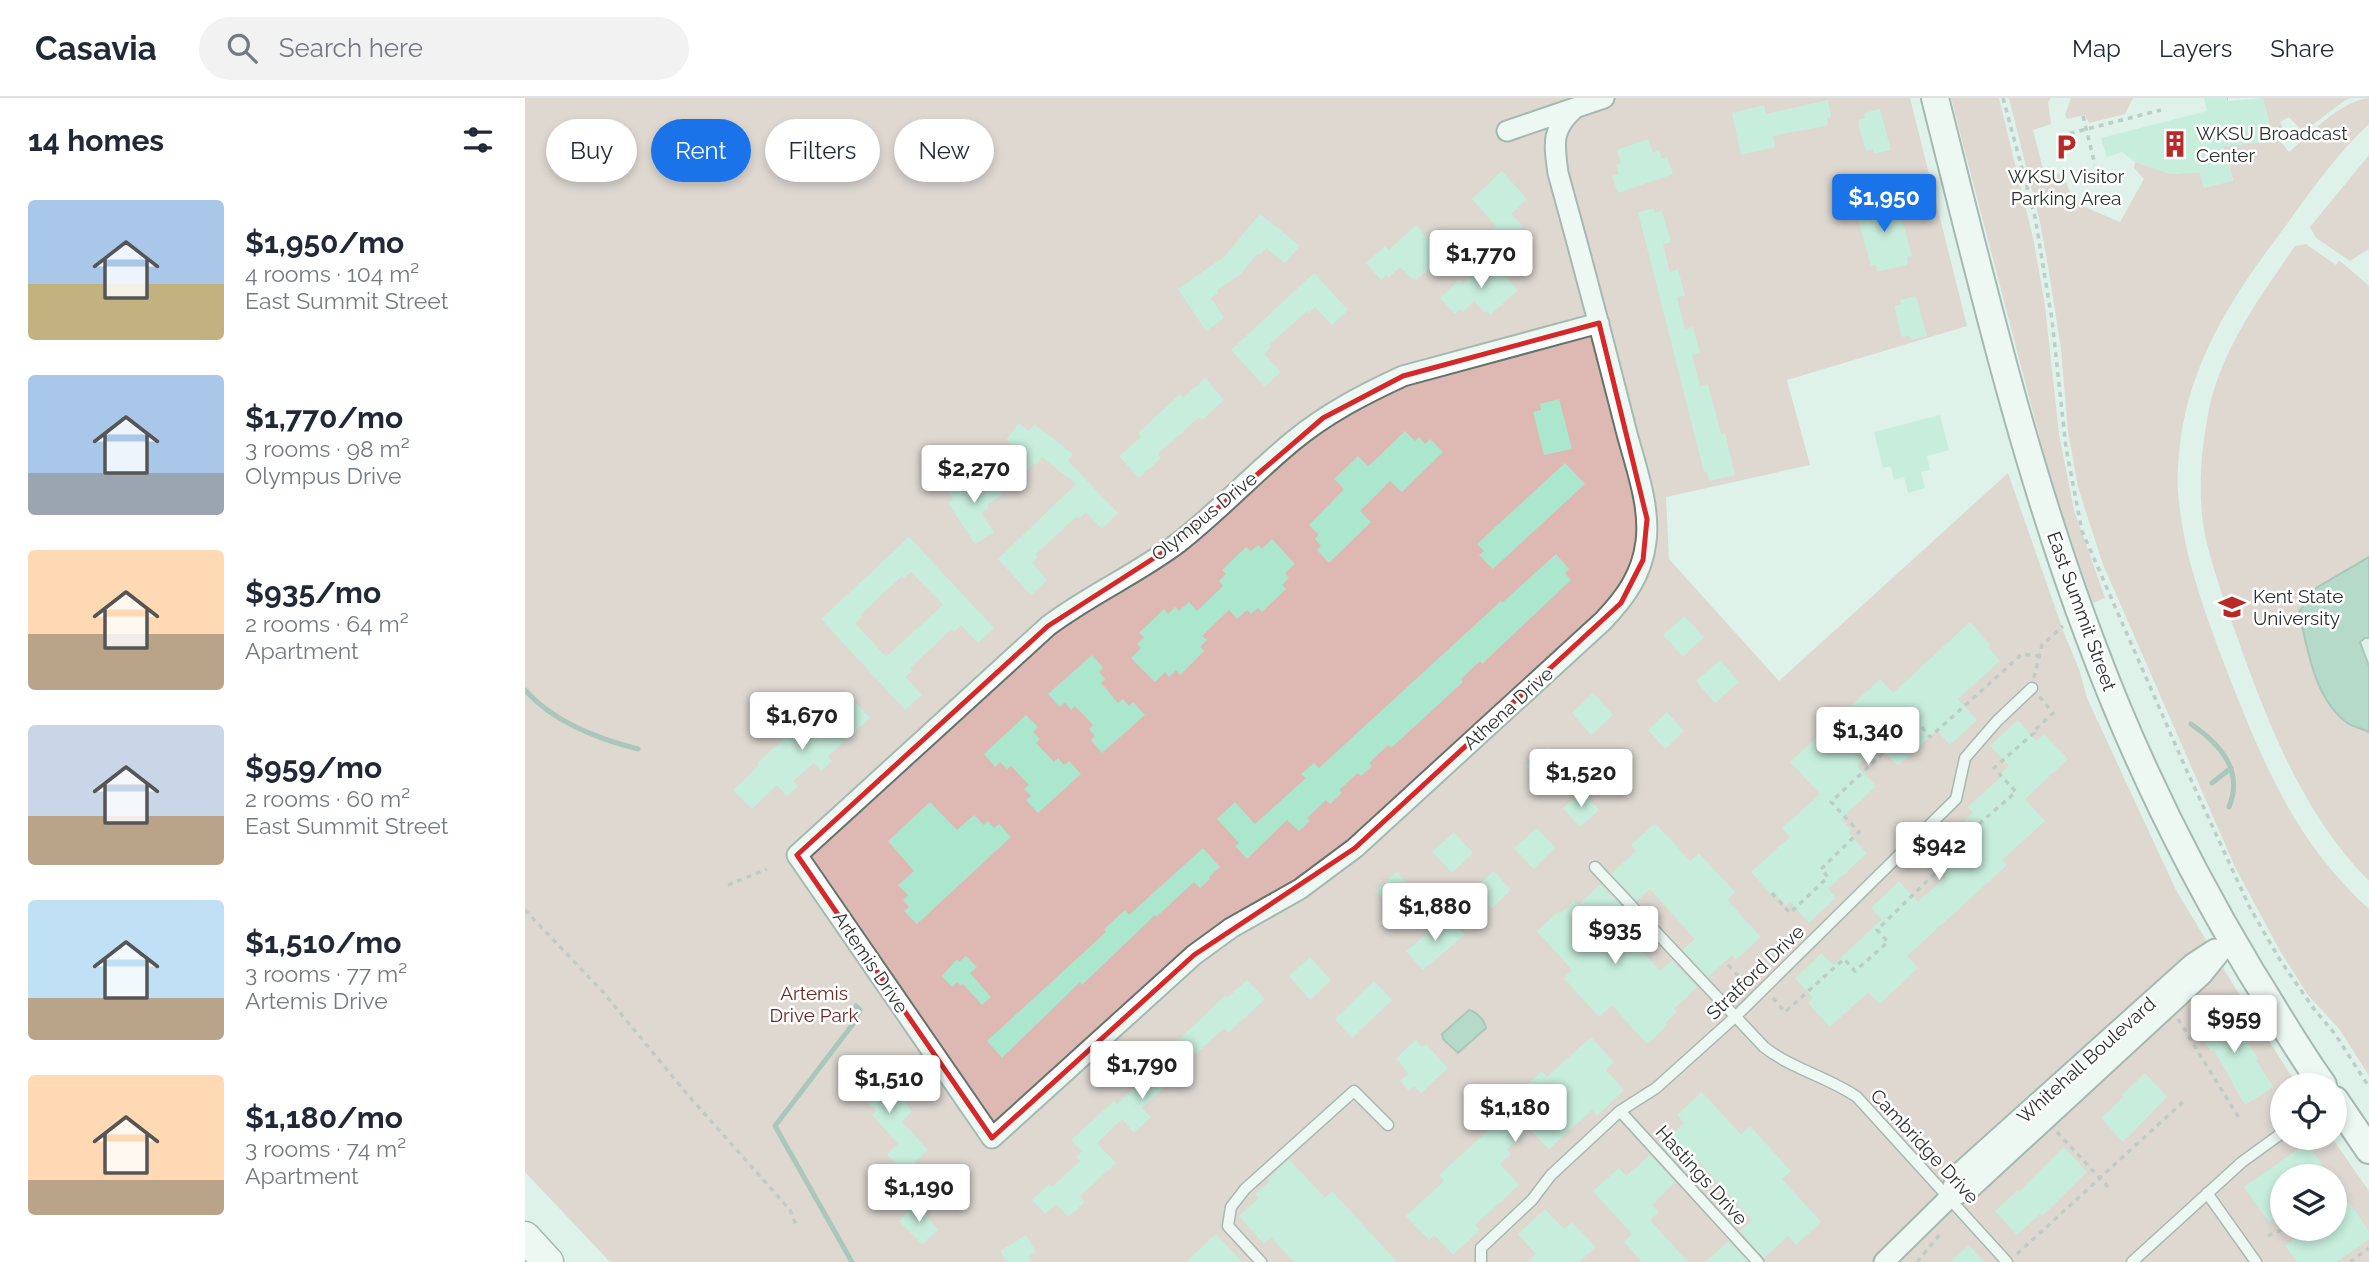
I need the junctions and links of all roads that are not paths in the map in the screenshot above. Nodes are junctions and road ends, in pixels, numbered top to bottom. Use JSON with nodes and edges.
{"nodes":[{"id":1,"x":1604,"y":98,"type":"edge"},
{"id":2,"x":1935,"y":98,"type":"edge"},
{"id":3,"x":1575,"y":108,"type":"junction"},
{"id":4,"x":1507,"y":131,"type":"dead end"},
{"id":5,"x":1599,"y":323,"type":"junction"},
{"id":6,"x":2032,"y":688,"type":"road end"},
{"id":7,"x":797,"y":855,"type":"joint"},
{"id":8,"x":1595,"y":867,"type":"dead end"},
{"id":9,"x":2231,"y":939,"type":"junction"},
{"id":10,"x":1735,"y":1017,"type":"junction"},
{"id":11,"x":2316,"y":1073,"type":"edge"},
{"id":12,"x":1620,"y":1111,"type":"junction"},
{"id":13,"x":2347,"y":1118,"type":"edge"},
{"id":14,"x":1388,"y":1125,"type":"dead end"},
{"id":15,"x":992,"y":1138,"type":"joint"},
{"id":16,"x":2270,"y":1142,"type":"edge"},
{"id":17,"x":2369,"y":1150,"type":"edge"},
{"id":18,"x":2207,"y":1193,"type":"junction"},
{"id":19,"x":1949,"y":1198,"type":"junction"},
{"id":20,"x":525,"y":1237,"type":"edge"},
{"id":21,"x":548,"y":1262,"type":"edge"},
{"id":22,"x":1261,"y":1262,"type":"edge"},
{"id":23,"x":1481,"y":1262,"type":"edge"},
{"id":24,"x":1758,"y":1262,"type":"edge"},
{"id":25,"x":1884,"y":1262,"type":"edge"},
{"id":26,"x":2007,"y":1262,"type":"edge"},
{"id":27,"x":2132,"y":1262,"type":"edge"},
{"id":28,"x":2256,"y":1262,"type":"edge"}],
"edges":[{"from":1,"to":3,"type":"street"},
{"from":2,"to":9,"type":"main road","name":"East Summit Street"},
{"from":3,"to":4,"type":"street"},
{"from":3,"to":5,"type":"street","name":"Athena Drive"},
{"from":5,"to":7,"type":"street","name":"Olympus Drive"},
{"from":5,"to":15,"type":"street","name":"Athena Drive"},
{"from":6,"to":10,"type":"lane","name":"Stratford Drive"},
{"from":7,"to":15,"type":"street","name":"Artemis Drive"},
{"from":8,"to":10,"type":"lane","name":"Cambridge Drive"},
{"from":9,"to":11,"type":"main road","name":"East Summit Street"},
{"from":9,"to":19,"type":"street","name":"Whitehall Boulevard"},
{"from":9,"to":19,"type":"street","name":"Whitehall Boulevard"},
{"from":10,"to":12,"type":"lane","name":"Stratford Drive"},
{"from":10,"to":19,"type":"lane","name":"Cambridge Drive"},
{"from":12,"to":23,"type":"lane","name":"Stratford Drive"},
{"from":12,"to":24,"type":"lane","name":"Hastings Drive"},
{"from":13,"to":17,"type":"main road","name":"East Summit Street"},
{"from":14,"to":22,"type":"lane"},
{"from":16,"to":18,"type":"lane"},
{"from":18,"to":27,"type":"lane"},
{"from":18,"to":28,"type":"lane"},
{"from":19,"to":25,"type":"street","name":"Whitehall Boulevard"},
{"from":19,"to":26,"type":"lane","name":"Cambridge Drive"},
{"from":20,"to":21,"type":"main road"}]}
